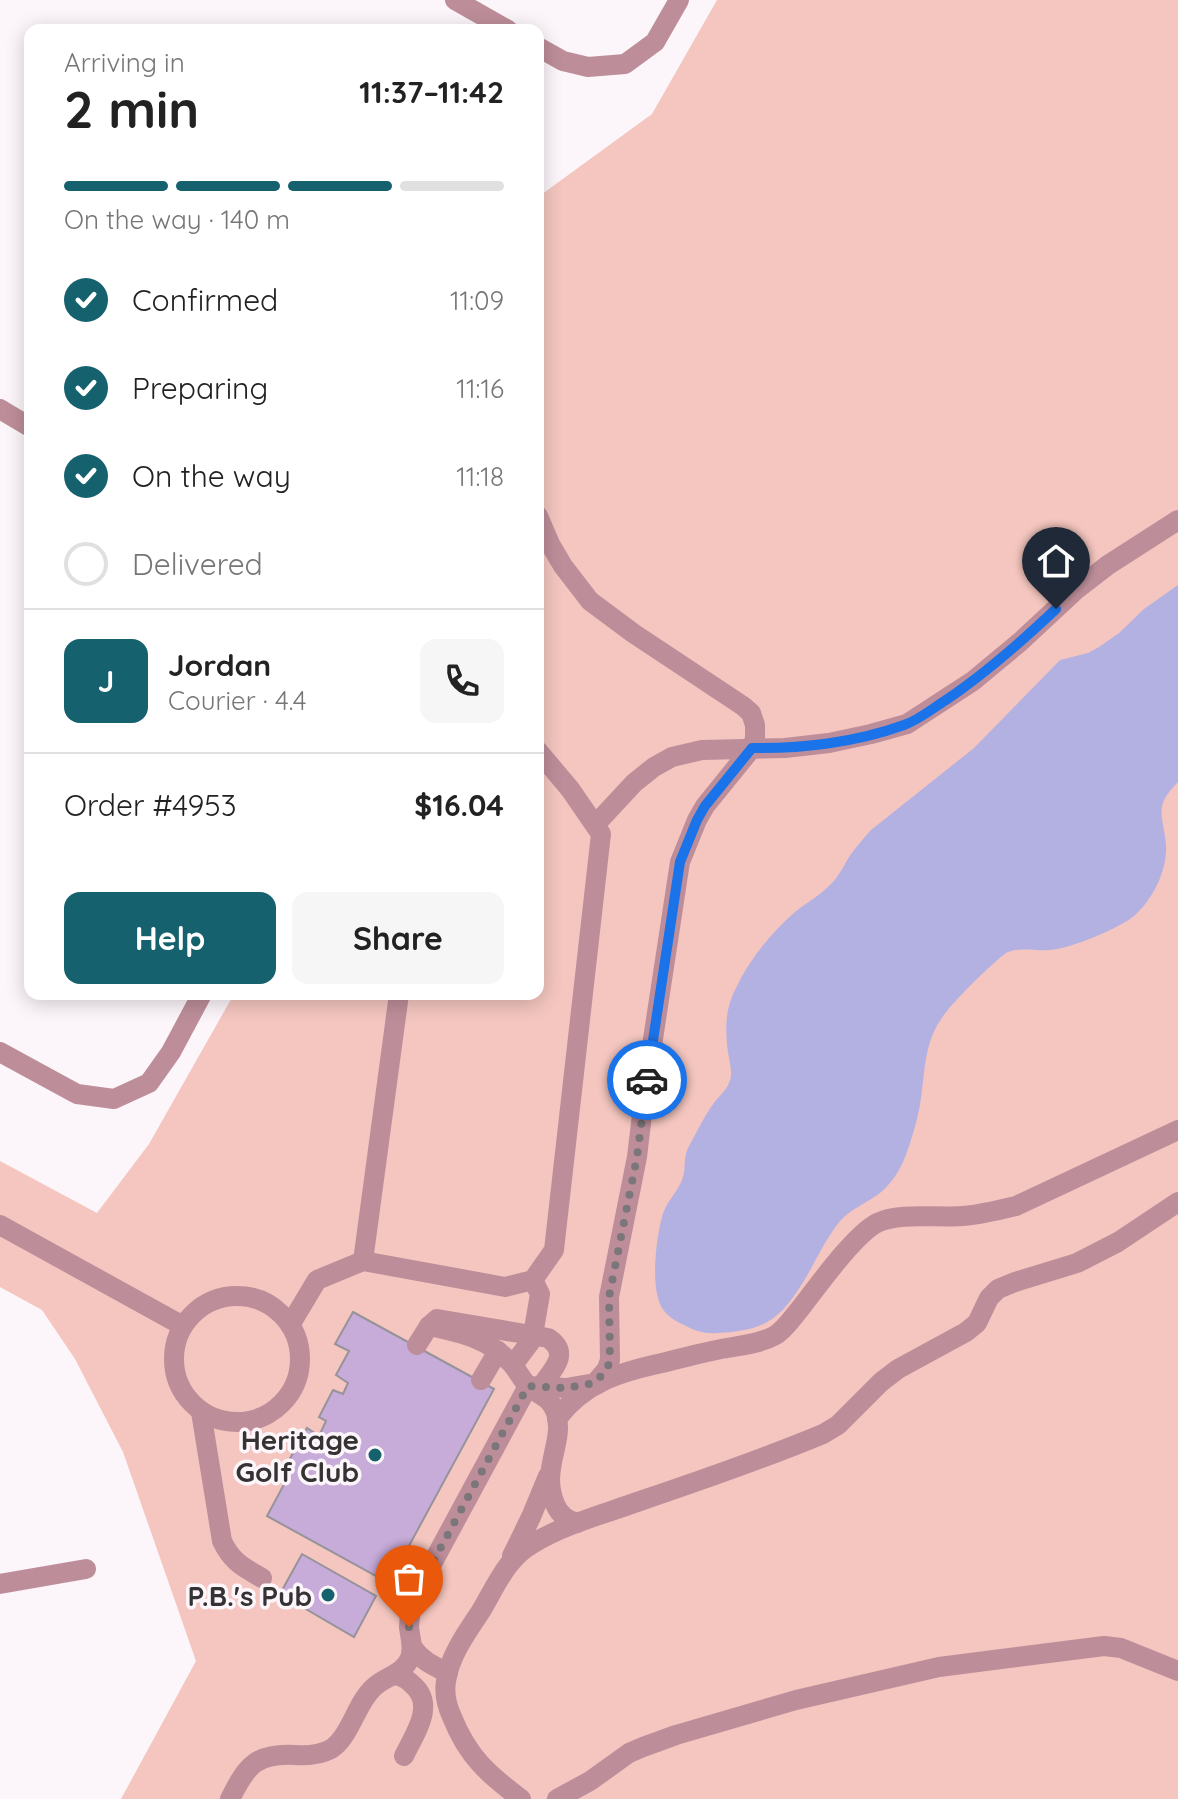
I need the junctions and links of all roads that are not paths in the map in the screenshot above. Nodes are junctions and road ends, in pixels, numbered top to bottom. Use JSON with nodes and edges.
{"nodes":[{"id":1,"x":455,"y":0,"type":"edge"},
{"id":2,"x":679,"y":0,"type":"edge"},
{"id":3,"x":497,"y":24,"type":"edge"},
{"id":4,"x":544,"y":50,"type":"edge"},
{"id":5,"x":1,"y":413,"type":"edge"},
{"id":6,"x":24,"y":424,"type":"edge"},
{"id":7,"x":1178,"y":520,"type":"edge"},
{"id":8,"x":544,"y":530,"type":"edge"},
{"id":9,"x":752,"y":748,"type":"junction"},
{"id":10,"x":544,"y":758,"type":"edge"},
{"id":11,"x":595,"y":825,"type":"junction"},
{"id":12,"x":199,"y":1000,"type":"edge"},
{"id":13,"x":398,"y":1000,"type":"edge"},
{"id":14,"x":0,"y":1052,"type":"edge"},
{"id":15,"x":1178,"y":1130,"type":"edge"},
{"id":16,"x":1178,"y":1202,"type":"edge"},
{"id":17,"x":0,"y":1225,"type":"edge"},
{"id":18,"x":363,"y":1261,"type":"junction"},
{"id":19,"x":533,"y":1280,"type":"junction"},
{"id":20,"x":290,"y":1325,"type":"junction"},
{"id":21,"x":183,"y":1326,"type":"junction"},
{"id":22,"x":429,"y":1326,"type":"junction"},
{"id":23,"x":533,"y":1335,"type":"junction"},
{"id":24,"x":417,"y":1345,"type":"dead end"},
{"id":25,"x":506,"y":1358,"type":"junction"},
{"id":26,"x":481,"y":1380,"type":"dead end"},
{"id":27,"x":595,"y":1383,"type":"junction"},
{"id":28,"x":534,"y":1386,"type":"junction"},
{"id":29,"x":201,"y":1412,"type":"junction"},
{"id":30,"x":557,"y":1419,"type":"junction"},
{"id":31,"x":550,"y":1468,"type":"junction"},
{"id":32,"x":577,"y":1523,"type":"junction"},
{"id":33,"x":86,"y":1569,"type":"dead end"},
{"id":34,"x":503,"y":1573,"type":"junction"},
{"id":35,"x":262,"y":1578,"type":"dead end"},
{"id":36,"x":0,"y":1584,"type":"edge"},
{"id":37,"x":413,"y":1648,"type":"junction"},
{"id":38,"x":1178,"y":1671,"type":"edge"},
{"id":39,"x":448,"y":1673,"type":"junction"},
{"id":40,"x":394,"y":1675,"type":"junction"},
{"id":41,"x":446,"y":1698,"type":"junction"},
{"id":42,"x":424,"y":1705,"type":"junction"},
{"id":43,"x":404,"y":1756,"type":"dead end"},
{"id":44,"x":230,"y":1799,"type":"edge"},
{"id":45,"x":521,"y":1799,"type":"edge"},
{"id":46,"x":557,"y":1799,"type":"edge"}],
"edges":[{"from":1,"to":3,"type":"street"},
{"from":2,"to":4,"type":"street"},
{"from":5,"to":6,"type":"street"},
{"from":7,"to":9,"type":"street"},
{"from":8,"to":9,"type":"street"},
{"from":9,"to":11,"type":"street"},
{"from":9,"to":27,"type":"street"},
{"from":10,"to":11,"type":"street"},
{"from":11,"to":19,"type":"street"},
{"from":12,"to":14,"type":"street"},
{"from":13,"to":18,"type":"street"},
{"from":15,"to":27,"type":"street"},
{"from":16,"to":32,"type":"street"},
{"from":17,"to":21,"type":"street"},
{"from":18,"to":19,"type":"street"},
{"from":18,"to":20,"type":"street"},
{"from":19,"to":23,"type":"street"},
{"from":20,"to":21,"type":"street"},
{"from":20,"to":29,"type":"street"},
{"from":21,"to":29,"type":"street"},
{"from":22,"to":23,"type":"street"},
{"from":22,"to":24,"type":"street"},
{"from":22,"to":25,"type":"street"},
{"from":23,"to":25,"type":"street"},
{"from":23,"to":28,"type":"street"},
{"from":25,"to":26,"type":"street"},
{"from":25,"to":28,"type":"street"},
{"from":27,"to":28,"type":"street"},
{"from":27,"to":30,"type":"street"},
{"from":28,"to":30,"type":"street"},
{"from":28,"to":37,"type":"street"},
{"from":29,"to":35,"type":"street"},
{"from":30,"to":31,"type":"street"},
{"from":31,"to":32,"type":"street"},
{"from":31,"to":34,"type":"street"},
{"from":32,"to":34,"type":"street"},
{"from":33,"to":36,"type":"street"},
{"from":34,"to":39,"type":"street"},
{"from":37,"to":39,"type":"street"},
{"from":37,"to":40,"type":"street"},
{"from":38,"to":46,"type":"street"},
{"from":39,"to":41,"type":"street"},
{"from":40,"to":42,"type":"street"},
{"from":40,"to":44,"type":"street"},
{"from":41,"to":42,"type":"street"},
{"from":41,"to":45,"type":"street"},
{"from":42,"to":43,"type":"street"}]}
